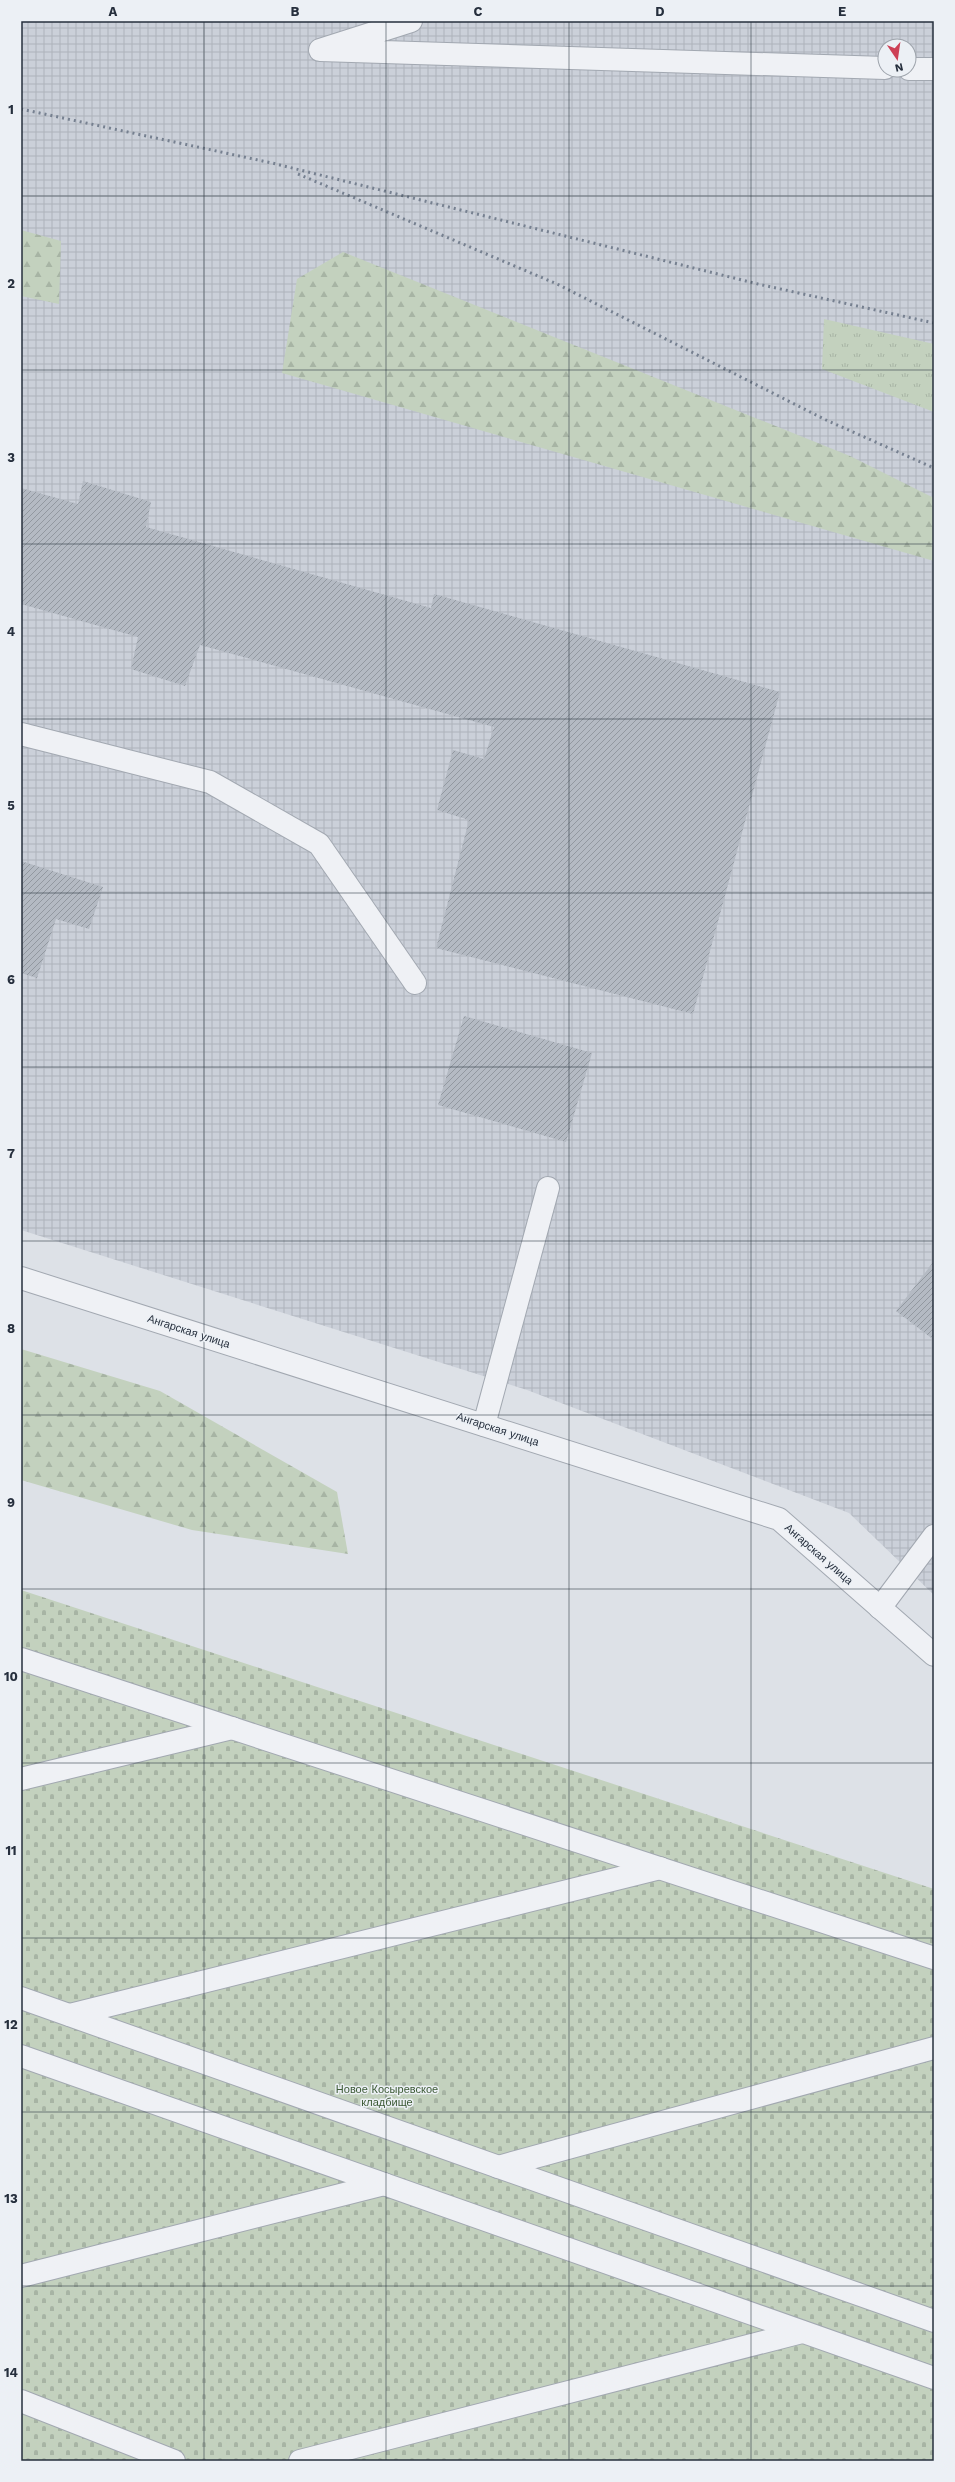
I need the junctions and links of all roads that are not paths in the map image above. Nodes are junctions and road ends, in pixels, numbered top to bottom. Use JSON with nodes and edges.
{"nodes":[{"id":1,"x":411,"y":21,"type":"edge"},
{"id":2,"x":877,"y":68,"type":"edge"},
{"id":3,"x":917,"y":69,"type":"edge"},
{"id":4,"x":934,"y":69,"type":"edge"},
{"id":5,"x":21,"y":734,"type":"edge"},
{"id":6,"x":415,"y":984,"type":"dead end"},
{"id":7,"x":548,"y":1188,"type":"dead end"},
{"id":8,"x":21,"y":1278,"type":"edge"},
{"id":9,"x":484,"y":1424,"type":"junction"},
{"id":10,"x":934,"y":1536,"type":"edge"},
{"id":11,"x":880,"y":1608,"type":"junction"},
{"id":12,"x":934,"y":1655,"type":"edge"},
{"id":13,"x":21,"y":1659,"type":"edge"},
{"id":14,"x":232,"y":1728,"type":"junction"},
{"id":15,"x":21,"y":1779,"type":"edge"},
{"id":16,"x":660,"y":1868,"type":"junction"},
{"id":17,"x":934,"y":1958,"type":"edge"},
{"id":18,"x":21,"y":1998,"type":"edge"},
{"id":19,"x":70,"y":2015,"type":"junction"},
{"id":20,"x":934,"y":2048,"type":"edge"},
{"id":21,"x":21,"y":2056,"type":"edge"},
{"id":22,"x":498,"y":2167,"type":"junction"},
{"id":23,"x":384,"y":2184,"type":"junction"},
{"id":24,"x":21,"y":2276,"type":"edge"},
{"id":25,"x":934,"y":2305,"type":"edge"},
{"id":26,"x":907,"y":2312,"type":"junction"},
{"id":27,"x":934,"y":2322,"type":"edge"},
{"id":28,"x":802,"y":2332,"type":"junction"},
{"id":29,"x":934,"y":2378,"type":"edge"},
{"id":30,"x":21,"y":2401,"type":"edge"},
{"id":31,"x":174,"y":2461,"type":"edge"},
{"id":32,"x":300,"y":2461,"type":"edge"}],
"edges":[{"from":1,"to":2,"type":"street"},
{"from":3,"to":4,"type":"street"},
{"from":5,"to":6,"type":"street"},
{"from":7,"to":9,"type":"street"},
{"from":8,"to":9,"type":"street","name":"Ангарская улица"},
{"from":9,"to":11,"type":"street","name":"Ангарская улица"},
{"from":10,"to":11,"type":"street"},
{"from":11,"to":12,"type":"street","name":"Ангарская улица"},
{"from":13,"to":14,"type":"street"},
{"from":14,"to":15,"type":"street"},
{"from":14,"to":16,"type":"street"},
{"from":16,"to":17,"type":"street"},
{"from":16,"to":19,"type":"street"},
{"from":18,"to":19,"type":"street"},
{"from":19,"to":22,"type":"street"},
{"from":20,"to":22,"type":"street"},
{"from":21,"to":23,"type":"street"},
{"from":22,"to":26,"type":"street"},
{"from":23,"to":24,"type":"street"},
{"from":23,"to":28,"type":"street"},
{"from":25,"to":26,"type":"street"},
{"from":26,"to":27,"type":"street"},
{"from":28,"to":29,"type":"street"},
{"from":28,"to":32,"type":"street"},
{"from":30,"to":31,"type":"street"}]}
